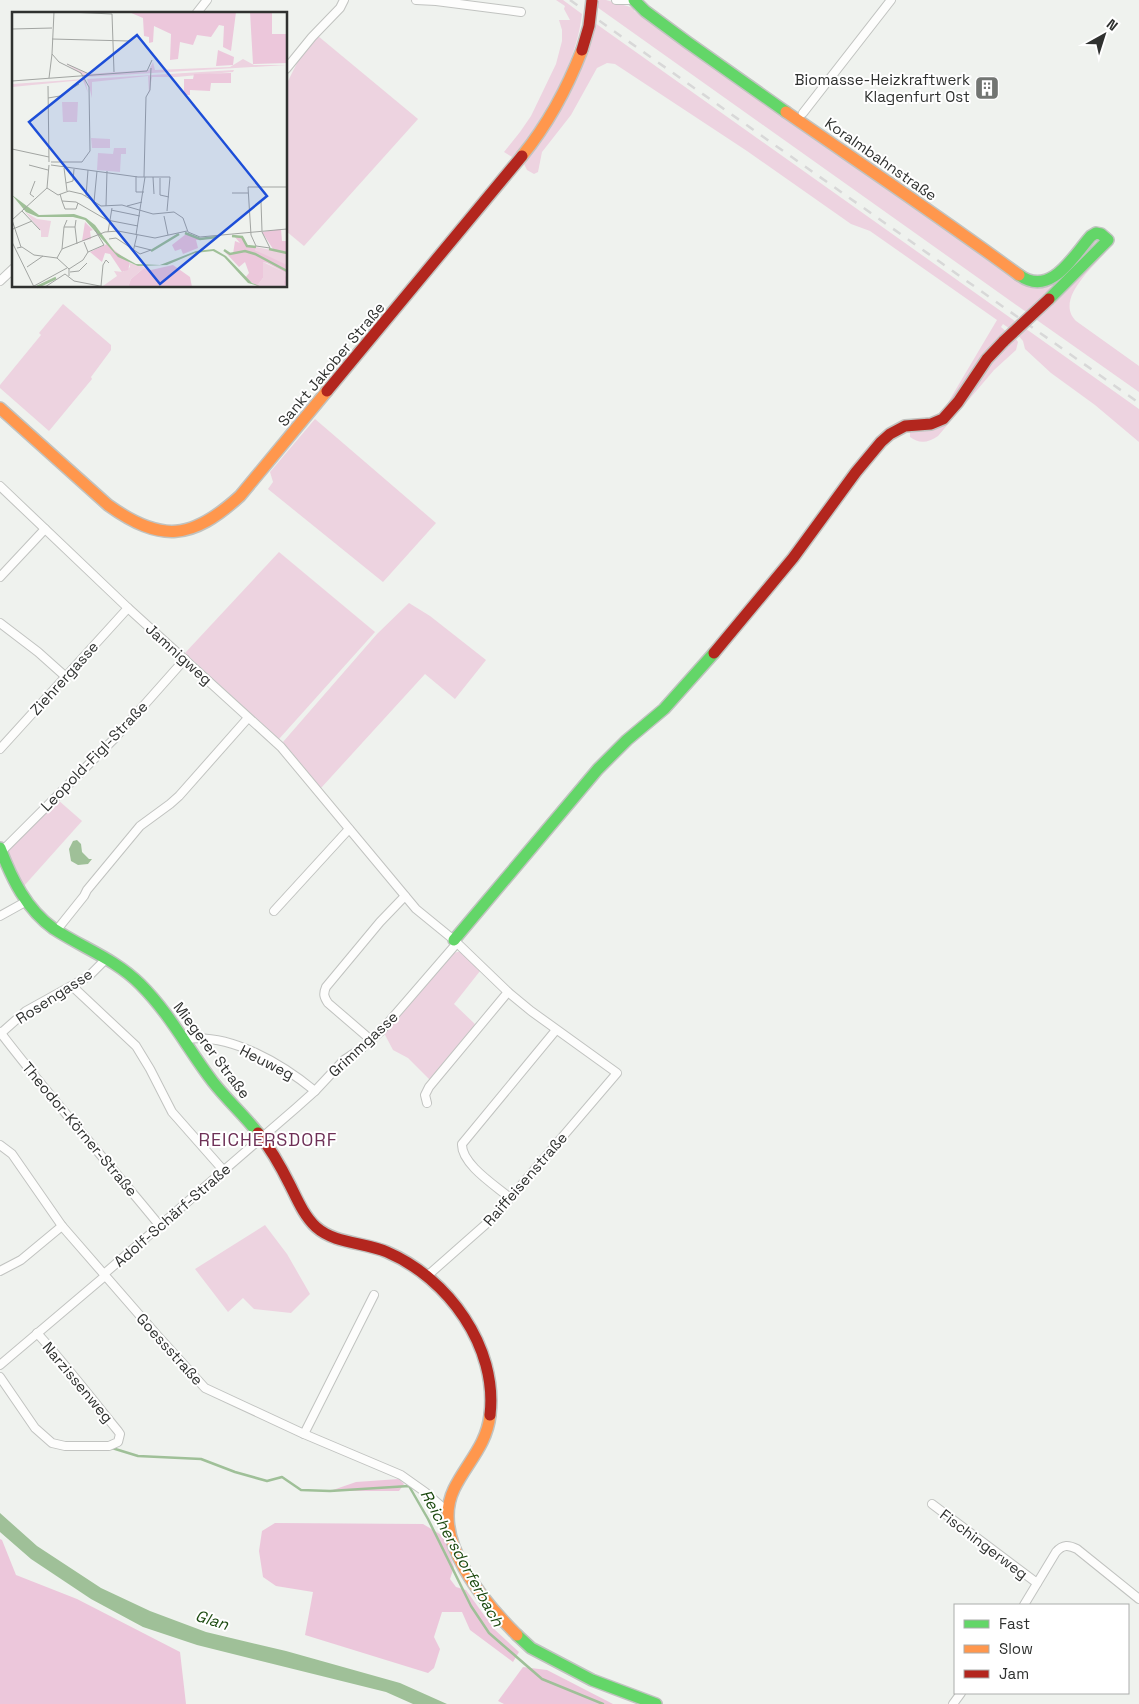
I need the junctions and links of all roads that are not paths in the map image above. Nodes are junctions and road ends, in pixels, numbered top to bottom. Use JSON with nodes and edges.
{"nodes":[{"id":1,"x":207,"y":0,"type":"edge"},
{"id":2,"x":344,"y":0,"type":"edge"},
{"id":3,"x":416,"y":0,"type":"edge"},
{"id":4,"x":592,"y":0,"type":"edge"},
{"id":5,"x":616,"y":0,"type":"edge"},
{"id":6,"x":628,"y":0,"type":"edge"},
{"id":7,"x":634,"y":0,"type":"edge"},
{"id":8,"x":890,"y":0,"type":"edge"},
{"id":9,"x":198,"y":12,"type":"edge"},
{"id":10,"x":521,"y":12,"type":"dead end"},
{"id":11,"x":288,"y":66,"type":"edge"},
{"id":12,"x":803,"y":113,"type":"dead end"},
{"id":13,"x":12,"y":270,"type":"edge"},
{"id":14,"x":0,"y":282,"type":"edge"},
{"id":15,"x":0,"y":408,"type":"edge"},
{"id":16,"x":0,"y":486,"type":"edge"},
{"id":17,"x":45,"y":529,"type":"junction"},
{"id":18,"x":0,"y":577,"type":"edge"},
{"id":19,"x":128,"y":608,"type":"junction"},
{"id":20,"x":0,"y":623,"type":"edge"},
{"id":21,"x":185,"y":659,"type":"junction"},
{"id":22,"x":66,"y":677,"type":"junction"},
{"id":23,"x":248,"y":718,"type":"junction"},
{"id":24,"x":0,"y":749,"type":"edge"},
{"id":25,"x":349,"y":829,"type":"junction"},
{"id":26,"x":1,"y":850,"type":"edge"},
{"id":27,"x":405,"y":896,"type":"junction"},
{"id":28,"x":26,"y":901,"type":"junction"},
{"id":29,"x":274,"y":911,"type":"dead end"},
{"id":30,"x":0,"y":916,"type":"edge"},
{"id":31,"x":56,"y":931,"type":"junction"},
{"id":32,"x":456,"y":942,"type":"junction"},
{"id":33,"x":107,"y":958,"type":"junction"},
{"id":34,"x":72,"y":986,"type":"junction"},
{"id":35,"x":508,"y":992,"type":"junction"},
{"id":36,"x":556,"y":1030,"type":"junction"},
{"id":37,"x":0,"y":1033,"type":"edge"},
{"id":38,"x":186,"y":1039,"type":"junction"},
{"id":39,"x":371,"y":1040,"type":"junction"},
{"id":40,"x":617,"y":1074,"type":"joint"},
{"id":41,"x":315,"y":1091,"type":"junction"},
{"id":42,"x":427,"y":1103,"type":"dead end"},
{"id":43,"x":262,"y":1137,"type":"junction"},
{"id":44,"x":0,"y":1145,"type":"edge"},
{"id":45,"x":224,"y":1171,"type":"junction"},
{"id":46,"x":510,"y":1198,"type":"junction"},
{"id":47,"x":62,"y":1226,"type":"junction"},
{"id":48,"x":160,"y":1226,"type":"junction"},
{"id":49,"x":0,"y":1271,"type":"edge"},
{"id":50,"x":104,"y":1275,"type":"junction"},
{"id":51,"x":426,"y":1277,"type":"junction"},
{"id":52,"x":374,"y":1295,"type":"dead end"},
{"id":53,"x":38,"y":1334,"type":"junction"},
{"id":54,"x":0,"y":1365,"type":"edge"},
{"id":55,"x":0,"y":1377,"type":"edge"},
{"id":56,"x":304,"y":1434,"type":"junction"},
{"id":57,"x":932,"y":1504,"type":"dead end"},
{"id":58,"x":448,"y":1512,"type":"junction"},
{"id":59,"x":1037,"y":1583,"type":"junction"},
{"id":60,"x":1139,"y":1599,"type":"edge"},
{"id":61,"x":1025,"y":1604,"type":"edge"},
{"id":62,"x":960,"y":1694,"type":"edge"},
{"id":63,"x":656,"y":1704,"type":"edge"},
{"id":64,"x":952,"y":1704,"type":"edge"}],
"edges":[{"from":1,"to":9,"type":"street"},
{"from":2,"to":11,"type":"street"},
{"from":3,"to":10,"type":"street"},
{"from":4,"to":15,"type":"main road","name":"Sankt Jakober Straße","bridge":true},
{"from":5,"to":6,"type":"street"},
{"from":7,"to":32,"type":"main road","name":"Koralmbahnstraße","bridge":true},
{"from":8,"to":12,"type":"street"},
{"from":13,"to":14,"type":"street"},
{"from":16,"to":17,"type":"street","name":"Jamnigweg"},
{"from":17,"to":18,"type":"street"},
{"from":17,"to":19,"type":"street","name":"Jamnigweg"},
{"from":19,"to":21,"type":"street","name":"Jamnigweg"},
{"from":19,"to":22,"type":"street","name":"Ziehrergasse"},
{"from":20,"to":22,"type":"street"},
{"from":21,"to":23,"type":"street","name":"Jamnigweg"},
{"from":21,"to":26,"type":"street","name":"Leopold-Figl-Straße"},
{"from":22,"to":24,"type":"street","name":"Ziehrergasse"},
{"from":23,"to":25,"type":"street","name":"Jamnigweg"},
{"from":23,"to":31,"type":"street"},
{"from":25,"to":27,"type":"street","name":"Jamnigweg"},
{"from":25,"to":29,"type":"street"},
{"from":26,"to":28,"type":"main road","name":"Miegerer Straße"},
{"from":27,"to":32,"type":"street","name":"Jamnigweg"},
{"from":27,"to":39,"type":"street"},
{"from":28,"to":30,"type":"street"},
{"from":28,"to":31,"type":"main road","name":"Miegerer Straße"},
{"from":31,"to":33,"type":"main road","name":"Miegerer Straße"},
{"from":32,"to":35,"type":"street","name":"Jamnigweg"},
{"from":32,"to":39,"type":"street","name":"Grimmgasse"},
{"from":33,"to":34,"type":"street","name":"Rosengasse"},
{"from":33,"to":38,"type":"main road","name":"Miegerer Straße"},
{"from":34,"to":37,"type":"street","name":"Rosengasse"},
{"from":34,"to":45,"type":"street"},
{"from":35,"to":36,"type":"street","name":"Jamnigweg"},
{"from":35,"to":42,"type":"street"},
{"from":36,"to":40,"type":"street","name":"Jamnigweg"},
{"from":36,"to":46,"type":"street"},
{"from":37,"to":48,"type":"street","name":"Theodor-Körner-Straße"},
{"from":38,"to":41,"type":"street","name":"Heuweg"},
{"from":38,"to":43,"type":"main road","name":"Miegerer Straße"},
{"from":39,"to":41,"type":"street","name":"Grimmgasse"},
{"from":40,"to":46,"type":"street","name":"Raiffeisenstraße"},
{"from":41,"to":43,"type":"street","name":"Grimmgasse"},
{"from":43,"to":45,"type":"street","name":"Adolf-Schärf-Straße"},
{"from":43,"to":51,"type":"main road","name":"Miegerer Straße"},
{"from":44,"to":47,"type":"street","name":"Goessstraße"},
{"from":45,"to":48,"type":"street","name":"Adolf-Schärf-Straße"},
{"from":46,"to":51,"type":"street","name":"Raiffeisenstraße"},
{"from":47,"to":49,"type":"street"},
{"from":47,"to":50,"type":"street","name":"Goessstraße"},
{"from":48,"to":50,"type":"street","name":"Adolf-Schärf-Straße"},
{"from":50,"to":53,"type":"street","name":"Adolf-Schärf-Straße"},
{"from":50,"to":56,"type":"street","name":"Goessstraße"},
{"from":51,"to":58,"type":"main road","name":"Miegerer Straße"},
{"from":52,"to":56,"type":"street"},
{"from":53,"to":54,"type":"street","name":"Adolf-Schärf-Straße"},
{"from":53,"to":55,"type":"street","name":"Narzissenweg"},
{"from":56,"to":58,"type":"street","name":"Goessstraße"},
{"from":57,"to":59,"type":"street","name":"Fischingerweg"},
{"from":58,"to":63,"type":"main road","name":"Miegerer Straße"},
{"from":59,"to":60,"type":"street"},
{"from":59,"to":61,"type":"street"},
{"from":62,"to":64,"type":"street"}]}
